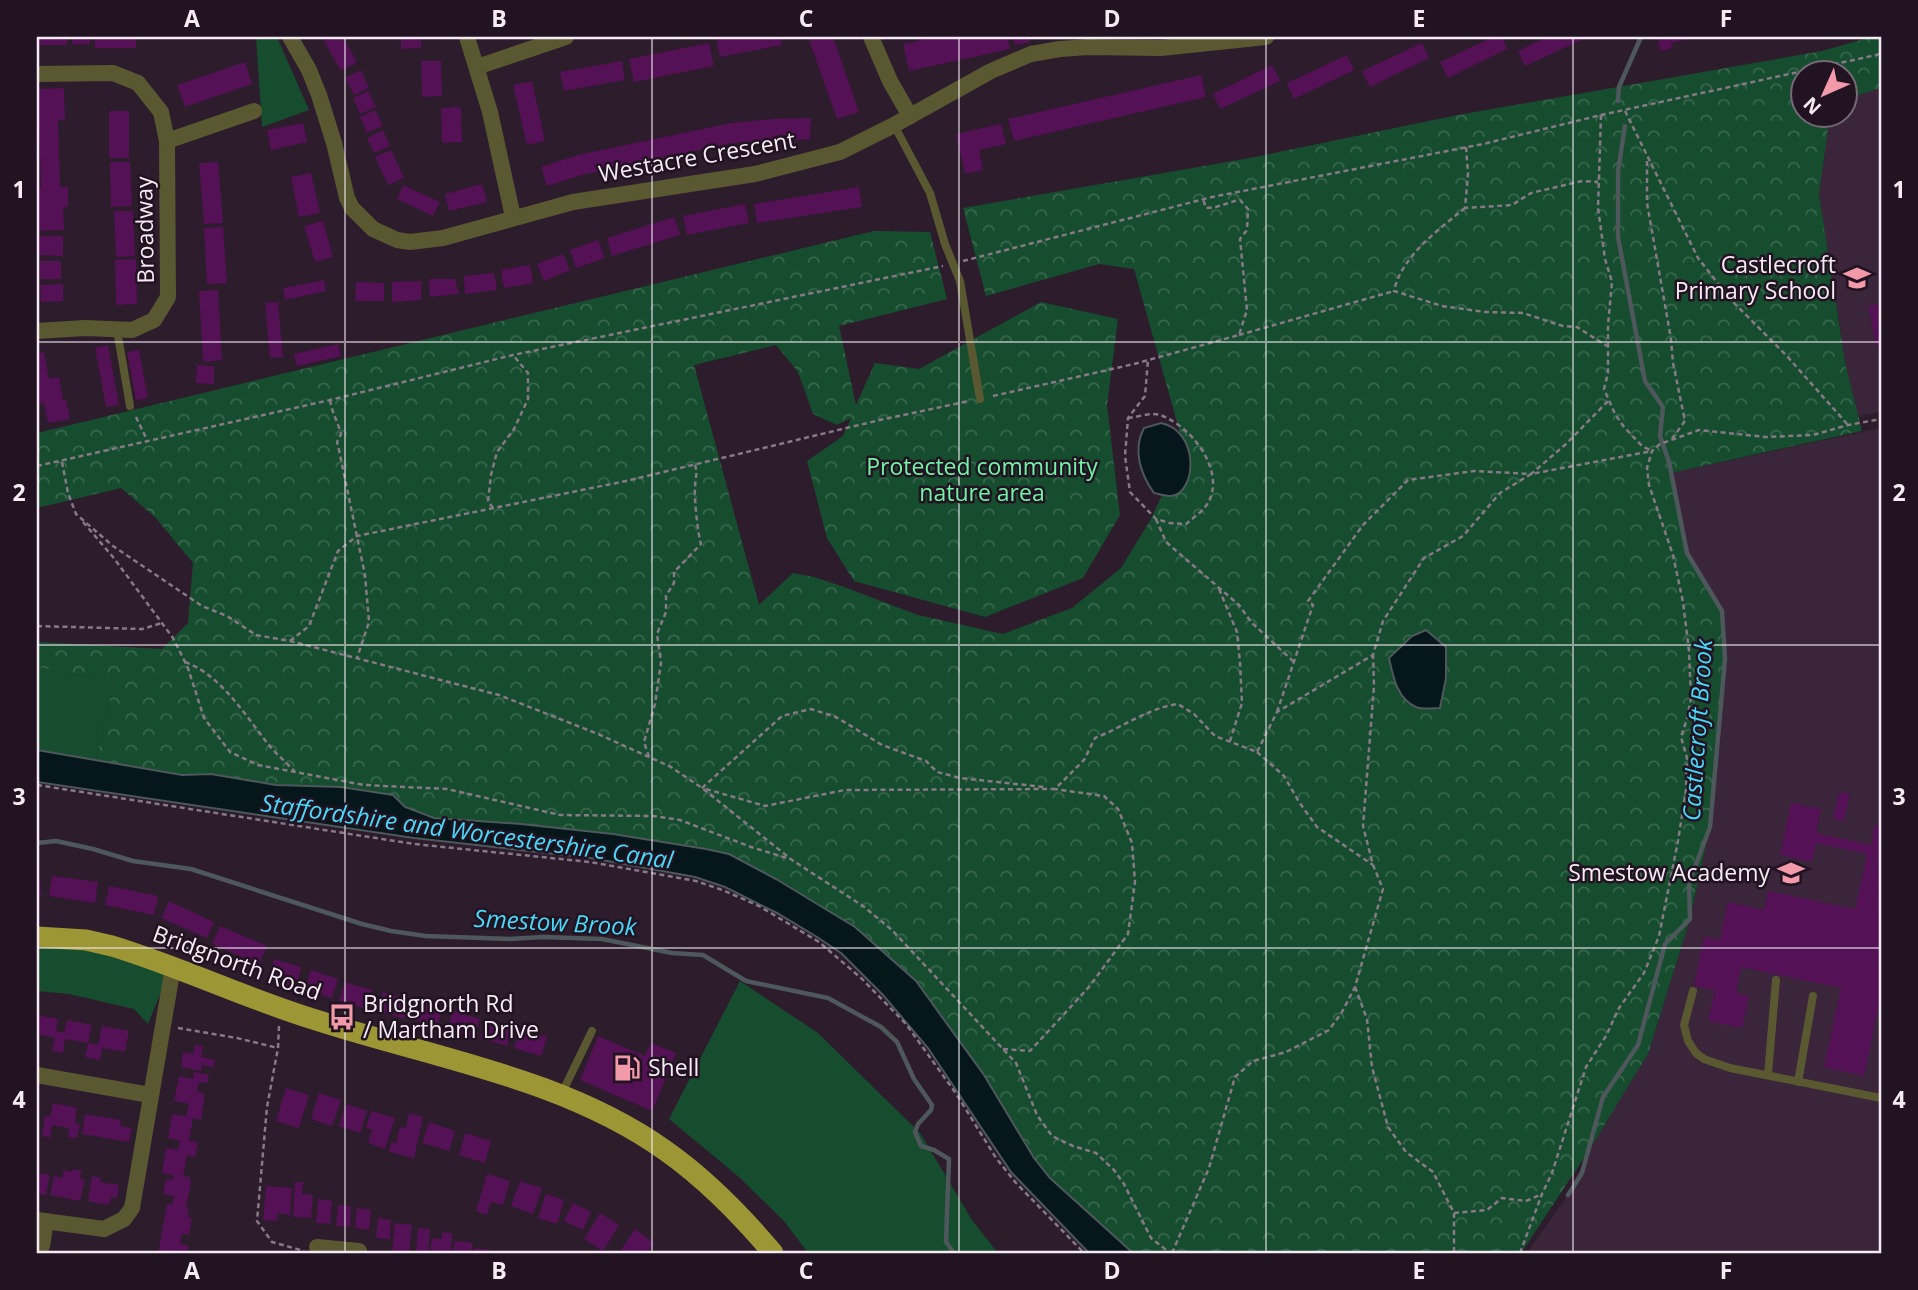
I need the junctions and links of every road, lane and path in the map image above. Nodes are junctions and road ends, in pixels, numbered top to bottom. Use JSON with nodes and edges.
{"nodes":[{"id":1,"x":290,"y":37,"type":"edge"},
{"id":2,"x":467,"y":37,"type":"edge"},
{"id":3,"x":566,"y":37,"type":"edge"},
{"id":4,"x":871,"y":37,"type":"edge"},
{"id":5,"x":1266,"y":37,"type":"edge"},
{"id":6,"x":1236,"y":38,"type":"edge"},
{"id":7,"x":477,"y":67,"type":"junction"},
{"id":8,"x":37,"y":74,"type":"edge"},
{"id":9,"x":254,"y":111,"type":"dead end"},
{"id":10,"x":1625,"y":111,"type":"dead end"},
{"id":11,"x":1601,"y":115,"type":"dead end"},
{"id":12,"x":910,"y":116,"type":"junction"},
{"id":13,"x":894,"y":125,"type":"junction"},
{"id":14,"x":167,"y":141,"type":"junction"},
{"id":15,"x":1466,"y":147,"type":"dead end"},
{"id":16,"x":1647,"y":159,"type":"junction"},
{"id":17,"x":1600,"y":182,"type":"junction"},
{"id":18,"x":1203,"y":199,"type":"dead end"},
{"id":19,"x":1465,"y":208,"type":"junction"},
{"id":20,"x":513,"y":217,"type":"junction"},
{"id":21,"x":1394,"y":291,"type":"junction"},
{"id":22,"x":117,"y":330,"type":"junction"},
{"id":23,"x":37,"y":331,"type":"edge"},
{"id":24,"x":1239,"y":335,"type":"junction"},
{"id":25,"x":1607,"y":346,"type":"junction"},
{"id":26,"x":513,"y":355,"type":"dead end"},
{"id":27,"x":1148,"y":360,"type":"junction"},
{"id":28,"x":980,"y":399,"type":"junction"},
{"id":29,"x":330,"y":400,"type":"dead end"},
{"id":30,"x":1609,"y":400,"type":"junction"},
{"id":31,"x":131,"y":406,"type":"joint"},
{"id":32,"x":1128,"y":418,"type":"junction"},
{"id":33,"x":1881,"y":419,"type":"edge"},
{"id":34,"x":1848,"y":425,"type":"junction"},
{"id":35,"x":148,"y":442,"type":"dead end"},
{"id":36,"x":1669,"y":443,"type":"junction"},
{"id":37,"x":1652,"y":451,"type":"junction"},
{"id":38,"x":62,"y":460,"type":"dead end"},
{"id":39,"x":694,"y":465,"type":"junction"},
{"id":40,"x":1531,"y":474,"type":"junction"},
{"id":41,"x":493,"y":508,"type":"junction"},
{"id":42,"x":76,"y":514,"type":"junction"},
{"id":43,"x":1156,"y":519,"type":"junction"},
{"id":44,"x":357,"y":536,"type":"junction"},
{"id":45,"x":1218,"y":586,"type":"junction"},
{"id":46,"x":163,"y":623,"type":"junction"},
{"id":47,"x":37,"y":626,"type":"edge"},
{"id":48,"x":290,"y":641,"type":"junction"},
{"id":49,"x":1373,"y":655,"type":"junction"},
{"id":50,"x":357,"y":658,"type":"junction"},
{"id":51,"x":185,"y":662,"type":"junction"},
{"id":52,"x":1294,"y":662,"type":"junction"},
{"id":53,"x":1277,"y":712,"type":"junction"},
{"id":54,"x":1230,"y":741,"type":"junction"},
{"id":55,"x":1257,"y":752,"type":"junction"},
{"id":56,"x":649,"y":757,"type":"junction"},
{"id":57,"x":295,"y":772,"type":"junction"},
{"id":58,"x":37,"y":785,"type":"edge"},
{"id":59,"x":702,"y":788,"type":"junction"},
{"id":60,"x":1055,"y":789,"type":"junction"},
{"id":61,"x":792,"y":860,"type":"junction"},
{"id":62,"x":1373,"y":865,"type":"junction"},
{"id":63,"x":37,"y":937,"type":"edge"},
{"id":64,"x":173,"y":967,"type":"junction"},
{"id":65,"x":1776,"y":981,"type":"dead end"},
{"id":66,"x":1355,"y":987,"type":"junction"},
{"id":67,"x":1693,"y":991,"type":"dead end"},
{"id":68,"x":1813,"y":996,"type":"dead end"},
{"id":69,"x":280,"y":1009,"type":"junction"},
{"id":70,"x":163,"y":1025,"type":"junction"},
{"id":71,"x":592,"y":1031,"type":"dead end"},
{"id":72,"x":278,"y":1048,"type":"junction"},
{"id":73,"x":1003,"y":1049,"type":"junction"},
{"id":74,"x":37,"y":1074,"type":"edge"},
{"id":75,"x":1768,"y":1074,"type":"junction"},
{"id":76,"x":1798,"y":1082,"type":"junction"},
{"id":77,"x":150,"y":1095,"type":"junction"},
{"id":78,"x":561,"y":1096,"type":"junction"},
{"id":79,"x":1881,"y":1098,"type":"edge"},
{"id":80,"x":1542,"y":1194,"type":"junction"},
{"id":81,"x":1454,"y":1213,"type":"junction"},
{"id":82,"x":41,"y":1220,"type":"edge"},
{"id":83,"x":42,"y":1246,"type":"dead end"},
{"id":84,"x":328,"y":1250,"type":"edge"},
{"id":85,"x":359,"y":1251,"type":"dead end"},
{"id":86,"x":773,"y":1253,"type":"edge"},
{"id":87,"x":1084,"y":1253,"type":"edge"},
{"id":88,"x":1171,"y":1253,"type":"edge"},
{"id":89,"x":1454,"y":1253,"type":"edge"},
{"id":90,"x":1520,"y":1253,"type":"edge"}],
"edges":[{"from":1,"to":20,"type":"street","name":"Westacre Crescent"},
{"from":2,"to":7,"type":"street"},
{"from":3,"to":7,"type":"street"},
{"from":4,"to":12,"type":"street"},
{"from":5,"to":6,"type":"street","name":"Westacre Crescent"},
{"from":6,"to":12,"type":"street","name":"Westacre Crescent"},
{"from":7,"to":20,"type":"street"},
{"from":8,"to":14,"type":"street","name":"Broadway"},
{"from":9,"to":14,"type":"street"},
{"from":10,"to":16,"type":"path"},
{"from":11,"to":17,"type":"path"},
{"from":12,"to":13,"type":"street","name":"Westacre Crescent"},
{"from":13,"to":20,"type":"street","name":"Westacre Crescent"},
{"from":13,"to":28,"type":"lane"},
{"from":14,"to":22,"type":"street","name":"Broadway"},
{"from":15,"to":19,"type":"path"},
{"from":16,"to":34,"type":"path"},
{"from":16,"to":36,"type":"path"},
{"from":17,"to":19,"type":"path"},
{"from":17,"to":25,"type":"path"},
{"from":18,"to":24,"type":"path"},
{"from":19,"to":21,"type":"path"},
{"from":21,"to":24,"type":"path"},
{"from":21,"to":25,"type":"path"},
{"from":22,"to":23,"type":"street","name":"Broadway"},
{"from":22,"to":31,"type":"lane"},
{"from":24,"to":27,"type":"path"},
{"from":25,"to":30,"type":"path"},
{"from":26,"to":41,"type":"path"},
{"from":27,"to":28,"type":"path"},
{"from":27,"to":32,"type":"path"},
{"from":28,"to":39,"type":"path"},
{"from":29,"to":44,"type":"path"},
{"from":30,"to":37,"type":"path"},
{"from":30,"to":40,"type":"path"},
{"from":31,"to":35,"type":"path"},
{"from":32,"to":43,"type":"path"},
{"from":32,"to":43,"type":"path"},
{"from":33,"to":34,"type":"path"},
{"from":34,"to":36,"type":"path"},
{"from":36,"to":37,"type":"path"},
{"from":37,"to":40,"type":"path"},
{"from":37,"to":80,"type":"path"},
{"from":38,"to":42,"type":"path"},
{"from":39,"to":41,"type":"path"},
{"from":39,"to":56,"type":"path"},
{"from":40,"to":49,"type":"path"},
{"from":40,"to":52,"type":"path"},
{"from":41,"to":44,"type":"path"},
{"from":42,"to":46,"type":"path"},
{"from":42,"to":48,"type":"path"},
{"from":43,"to":45,"type":"path"},
{"from":44,"to":48,"type":"path"},
{"from":44,"to":50,"type":"path"},
{"from":45,"to":52,"type":"path"},
{"from":45,"to":54,"type":"path"},
{"from":46,"to":47,"type":"path"},
{"from":46,"to":51,"type":"path"},
{"from":48,"to":50,"type":"path"},
{"from":49,"to":53,"type":"path"},
{"from":49,"to":62,"type":"path"},
{"from":50,"to":56,"type":"path"},
{"from":51,"to":57,"type":"path"},
{"from":51,"to":57,"type":"path"},
{"from":52,"to":53,"type":"path"},
{"from":53,"to":55,"type":"path"},
{"from":54,"to":55,"type":"path"},
{"from":54,"to":60,"type":"path"},
{"from":55,"to":62,"type":"path"},
{"from":56,"to":59,"type":"path"},
{"from":57,"to":61,"type":"path"},
{"from":58,"to":87,"type":"path"},
{"from":59,"to":60,"type":"path"},
{"from":59,"to":60,"type":"path"},
{"from":59,"to":61,"type":"path"},
{"from":60,"to":73,"type":"path"},
{"from":61,"to":73,"type":"path"},
{"from":62,"to":66,"type":"path"},
{"from":63,"to":64,"type":"highway","name":"Bridgnorth Road"},
{"from":64,"to":69,"type":"highway","name":"Bridgnorth Road"},
{"from":64,"to":70,"type":"street"},
{"from":65,"to":75,"type":"lane"},
{"from":66,"to":81,"type":"path"},
{"from":66,"to":88,"type":"path"},
{"from":67,"to":75,"type":"lane"},
{"from":68,"to":76,"type":"lane"},
{"from":69,"to":72,"type":"path"},
{"from":69,"to":78,"type":"highway","name":"Bridgnorth Road"},
{"from":70,"to":72,"type":"path"},
{"from":70,"to":77,"type":"street"},
{"from":71,"to":78,"type":"lane"},
{"from":72,"to":84,"type":"path"},
{"from":73,"to":88,"type":"path"},
{"from":74,"to":77,"type":"street"},
{"from":75,"to":76,"type":"lane"},
{"from":76,"to":79,"type":"lane"},
{"from":77,"to":82,"type":"street"},
{"from":78,"to":86,"type":"highway","name":"Bridgnorth Road"},
{"from":80,"to":81,"type":"path"},
{"from":80,"to":90,"type":"path"},
{"from":81,"to":89,"type":"path"},
{"from":82,"to":83,"type":"street"},
{"from":84,"to":85,"type":"street"}]}
